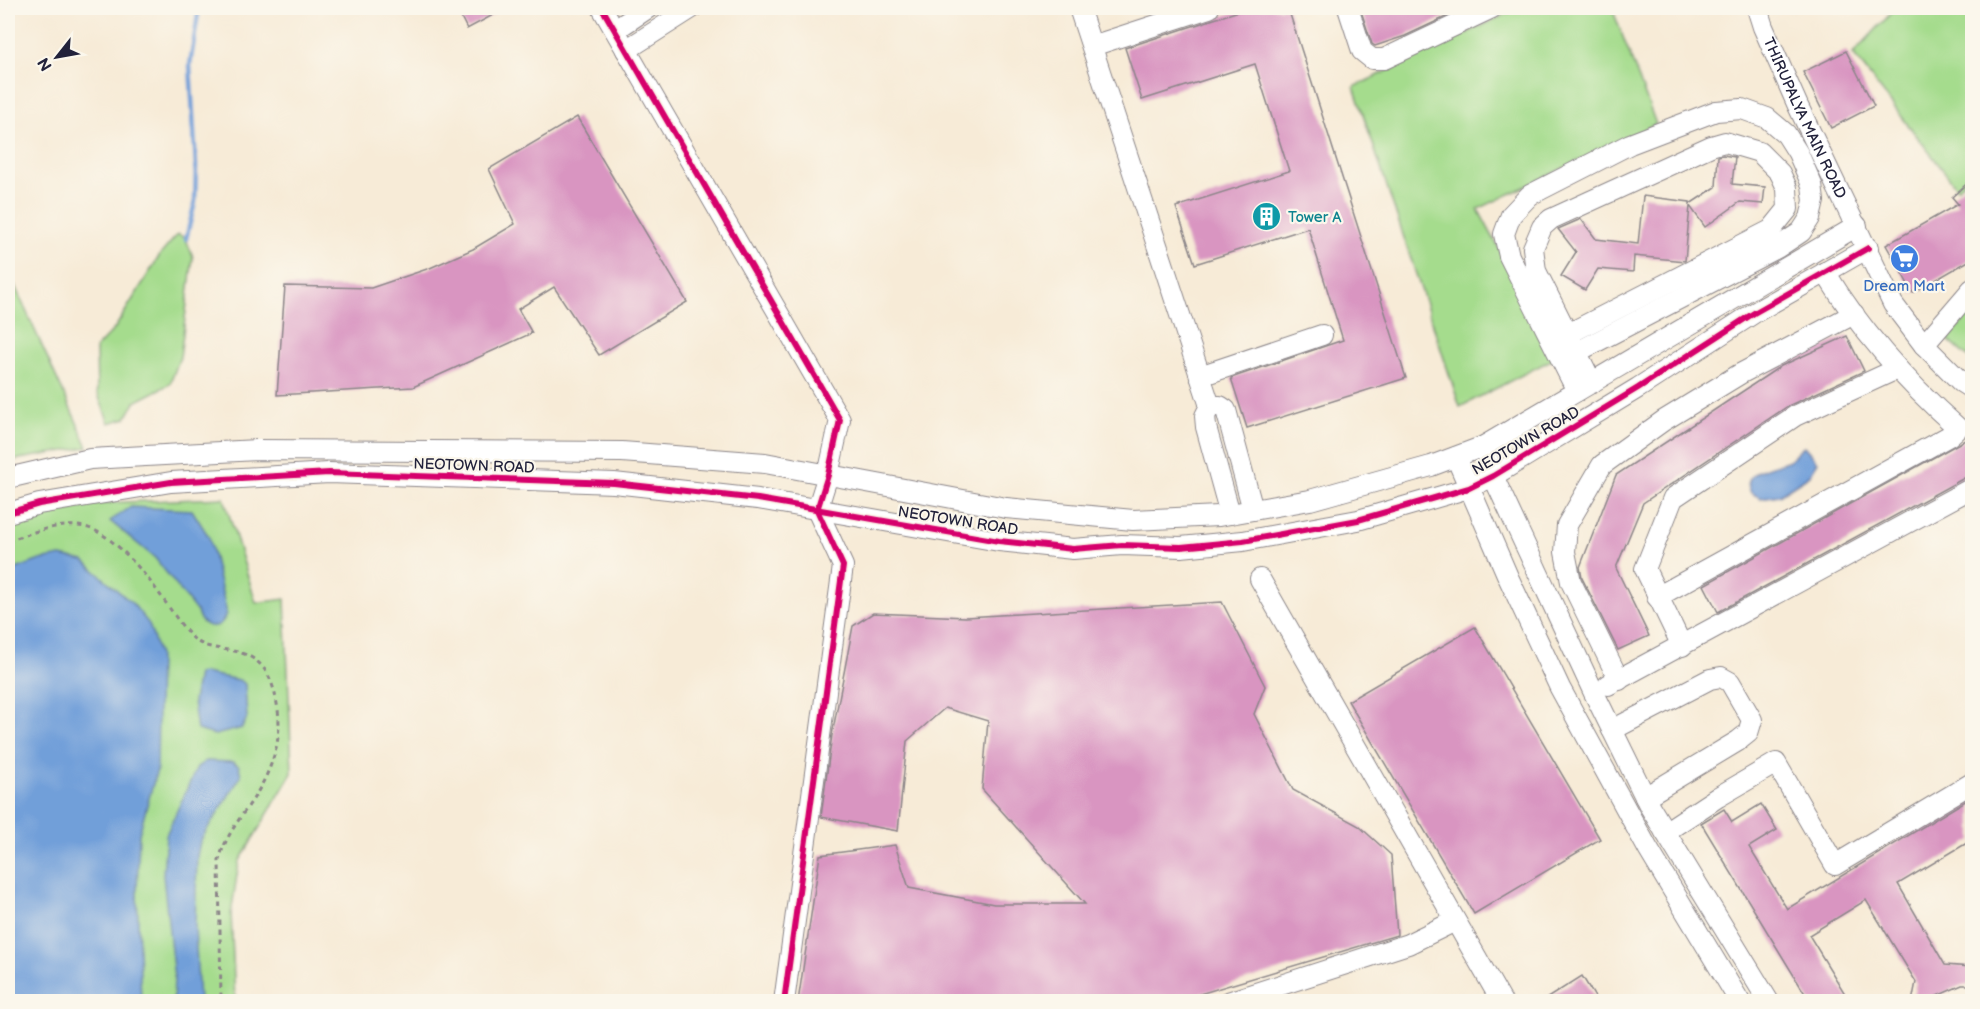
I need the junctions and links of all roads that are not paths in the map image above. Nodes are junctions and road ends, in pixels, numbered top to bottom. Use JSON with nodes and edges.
{"nodes":[{"id":1,"x":602,"y":8,"type":"edge"},
{"id":2,"x":648,"y":8,"type":"edge"},
{"id":3,"x":692,"y":8,"type":"edge"},
{"id":4,"x":1079,"y":8,"type":"edge"},
{"id":5,"x":1209,"y":8,"type":"edge"},
{"id":6,"x":1348,"y":8,"type":"edge"},
{"id":7,"x":1759,"y":9,"type":"edge"},
{"id":8,"x":1482,"y":10,"type":"edge"},
{"id":9,"x":615,"y":30,"type":"junction"},
{"id":10,"x":1092,"y":46,"type":"junction"},
{"id":11,"x":626,"y":50,"type":"junction"},
{"id":12,"x":1857,"y":226,"type":"junction"},
{"id":13,"x":1868,"y":248,"type":"junction"},
{"id":14,"x":1833,"y":268,"type":"junction"},
{"id":15,"x":1972,"y":289,"type":"edge"},
{"id":16,"x":1854,"y":314,"type":"junction"},
{"id":17,"x":1568,"y":334,"type":"junction"},
{"id":18,"x":1322,"y":335,"type":"dead end"},
{"id":19,"x":1924,"y":345,"type":"junction"},
{"id":20,"x":1577,"y":352,"type":"junction"},
{"id":21,"x":1897,"y":369,"type":"junction"},
{"id":22,"x":1200,"y":376,"type":"junction"},
{"id":23,"x":1585,"y":387,"type":"junction"},
{"id":24,"x":1972,"y":389,"type":"edge"},
{"id":25,"x":1210,"y":406,"type":"junction"},
{"id":26,"x":1965,"y":433,"type":"edge"},
{"id":27,"x":1484,"y":446,"type":"junction"},
{"id":28,"x":1456,"y":457,"type":"junction"},
{"id":29,"x":828,"y":475,"type":"junction"},
{"id":30,"x":1493,"y":476,"type":"junction"},
{"id":31,"x":8,"y":478,"type":"edge"},
{"id":32,"x":1469,"y":488,"type":"junction"},
{"id":33,"x":1972,"y":488,"type":"edge"},
{"id":34,"x":816,"y":510,"type":"junction"},
{"id":35,"x":1253,"y":510,"type":"junction"},
{"id":36,"x":8,"y":513,"type":"edge"},
{"id":37,"x":1230,"y":514,"type":"junction"},
{"id":38,"x":1260,"y":579,"type":"dead end"},
{"id":39,"x":1657,"y":597,"type":"junction"},
{"id":40,"x":1682,"y":646,"type":"junction"},
{"id":41,"x":1608,"y":685,"type":"junction"},
{"id":42,"x":1612,"y":730,"type":"junction"},
{"id":43,"x":1972,"y":783,"type":"edge"},
{"id":44,"x":1645,"y":797,"type":"junction"},
{"id":45,"x":1665,"y":832,"type":"junction"},
{"id":46,"x":1455,"y":921,"type":"junction"},
{"id":47,"x":784,"y":1002,"type":"edge"},
{"id":48,"x":1228,"y":1002,"type":"edge"},
{"id":49,"x":1502,"y":1002,"type":"edge"},
{"id":50,"x":1740,"y":1002,"type":"edge"},
{"id":51,"x":1769,"y":1002,"type":"edge"}],
"edges":[{"from":1,"to":9,"type":"street"},
{"from":2,"to":9,"type":"street"},
{"from":3,"to":11,"type":"street"},
{"from":4,"to":10,"type":"street"},
{"from":5,"to":10,"type":"street"},
{"from":6,"to":8,"type":"street"},
{"from":7,"to":12,"type":"street","name":"THIRUPALYA MAIN ROAD"},
{"from":9,"to":11,"type":"street"},
{"from":10,"to":22,"type":"street"},
{"from":11,"to":29,"type":"street"},
{"from":12,"to":13,"type":"street","name":"THIRUPALYA MAIN ROAD"},
{"from":12,"to":23,"type":"street","name":"NEOTOWN ROAD"},
{"from":13,"to":14,"type":"street","name":"NEOTOWN ROAD"},
{"from":13,"to":19,"type":"street","name":"THIRUPALYA MAIN ROAD"},
{"from":14,"to":16,"type":"street"},
{"from":14,"to":30,"type":"street","name":"NEOTOWN ROAD"},
{"from":15,"to":19,"type":"street"},
{"from":16,"to":21,"type":"street"},
{"from":16,"to":41,"type":"street"},
{"from":17,"to":17,"type":"street"},
{"from":17,"to":20,"type":"street"},
{"from":18,"to":22,"type":"street"},
{"from":19,"to":24,"type":"street","name":"THIRUPALYA MAIN ROAD"},
{"from":20,"to":23,"type":"street"},
{"from":20,"to":23,"type":"street"},
{"from":21,"to":26,"type":"street"},
{"from":21,"to":39,"type":"street"},
{"from":22,"to":25,"type":"street"},
{"from":23,"to":27,"type":"street","name":"NEOTOWN ROAD"},
{"from":25,"to":35,"type":"street"},
{"from":25,"to":37,"type":"street"},
{"from":26,"to":39,"type":"street"},
{"from":27,"to":28,"type":"street","name":"NEOTOWN ROAD"},
{"from":27,"to":30,"type":"street"},
{"from":28,"to":32,"type":"street"},
{"from":28,"to":35,"type":"street","name":"NEOTOWN ROAD"},
{"from":29,"to":31,"type":"street","name":"NEOTOWN ROAD"},
{"from":29,"to":34,"type":"street"},
{"from":29,"to":37,"type":"street","name":"NEOTOWN ROAD"},
{"from":30,"to":32,"type":"street","name":"NEOTOWN ROAD"},
{"from":30,"to":41,"type":"street"},
{"from":32,"to":34,"type":"street","name":"NEOTOWN ROAD"},
{"from":32,"to":50,"type":"street"},
{"from":33,"to":40,"type":"street"},
{"from":34,"to":36,"type":"street","name":"NEOTOWN ROAD"},
{"from":34,"to":47,"type":"street"},
{"from":35,"to":37,"type":"street","name":"NEOTOWN ROAD"},
{"from":38,"to":46,"type":"street"},
{"from":39,"to":40,"type":"street"},
{"from":40,"to":41,"type":"street"},
{"from":41,"to":42,"type":"street"},
{"from":42,"to":44,"type":"street"},
{"from":42,"to":44,"type":"street"},
{"from":43,"to":45,"type":"street"},
{"from":44,"to":45,"type":"street"},
{"from":45,"to":51,"type":"street"},
{"from":46,"to":48,"type":"street"},
{"from":46,"to":49,"type":"street"}]}
